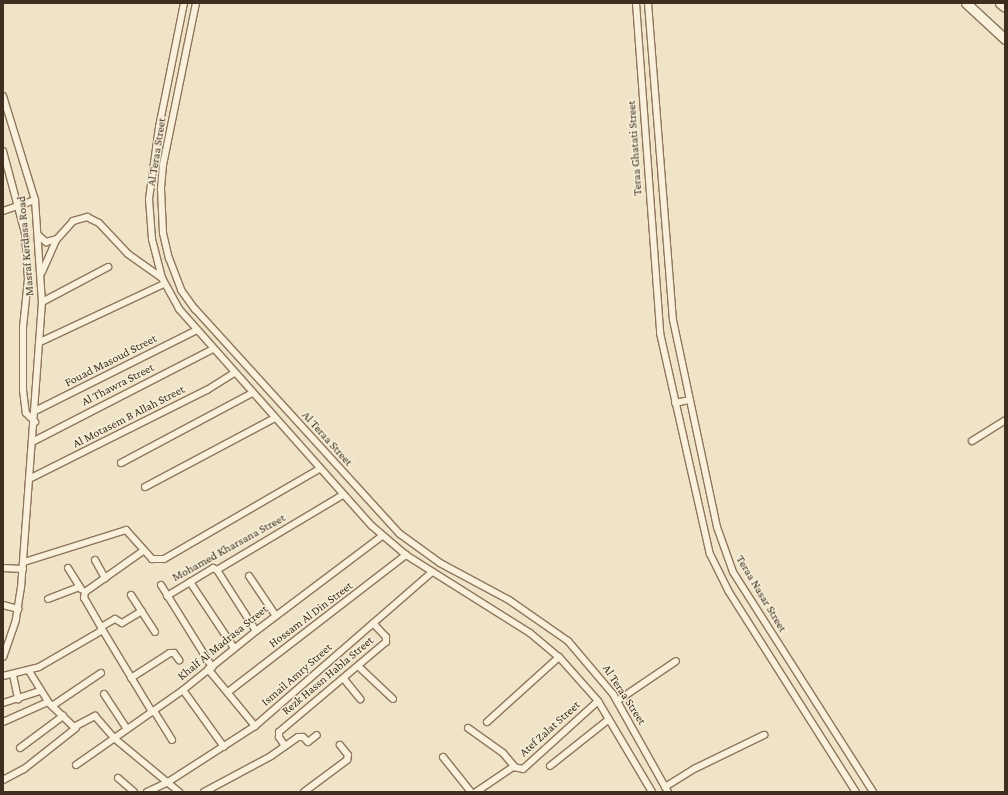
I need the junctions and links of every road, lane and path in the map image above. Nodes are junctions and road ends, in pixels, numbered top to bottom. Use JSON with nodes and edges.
{"nodes":[{"id":1,"x":184,"y":3,"type":"edge"},
{"id":2,"x":196,"y":3,"type":"edge"},
{"id":3,"x":636,"y":3,"type":"edge"},
{"id":4,"x":648,"y":3,"type":"edge"},
{"id":5,"x":966,"y":3,"type":"edge"},
{"id":6,"x":1000,"y":3,"type":"edge"},
{"id":7,"x":1005,"y":7,"type":"edge"},
{"id":8,"x":1005,"y":39,"type":"edge"},
{"id":9,"x":3,"y":96,"type":"edge"},
{"id":10,"x":3,"y":151,"type":"edge"},
{"id":11,"x":34,"y":200,"type":"junction"},
{"id":12,"x":20,"y":205,"type":"junction"},
{"id":13,"x":3,"y":211,"type":"edge"},
{"id":14,"x":38,"y":235,"type":"junction"},
{"id":15,"x":57,"y":239,"type":"junction"},
{"id":16,"x":108,"y":267,"type":"dead end"},
{"id":17,"x":42,"y":272,"type":"junction"},
{"id":18,"x":163,"y":281,"type":"junction"},
{"id":19,"x":181,"y":290,"type":"junction"},
{"id":20,"x":670,"y":290,"type":"joint"},
{"id":21,"x":657,"y":291,"type":"joint"},
{"id":22,"x":170,"y":295,"type":"junction"},
{"id":23,"x":42,"y":302,"type":"junction"},
{"id":24,"x":197,"y":330,"type":"junction"},
{"id":25,"x":40,"y":342,"type":"junction"},
{"id":26,"x":213,"y":349,"type":"junction"},
{"id":27,"x":234,"y":373,"type":"junction"},
{"id":28,"x":252,"y":393,"type":"junction"},
{"id":29,"x":689,"y":400,"type":"junction"},
{"id":30,"x":675,"y":403,"type":"junction"},
{"id":31,"x":35,"y":411,"type":"junction"},
{"id":32,"x":275,"y":418,"type":"junction"},
{"id":33,"x":1005,"y":420,"type":"edge"},
{"id":34,"x":35,"y":422,"type":"junction"},
{"id":35,"x":34,"y":441,"type":"junction"},
{"id":36,"x":972,"y":441,"type":"dead end"},
{"id":37,"x":121,"y":463,"type":"dead end"},
{"id":38,"x":319,"y":469,"type":"junction"},
{"id":39,"x":31,"y":478,"type":"junction"},
{"id":40,"x":145,"y":487,"type":"dead end"},
{"id":41,"x":343,"y":496,"type":"junction"},
{"id":42,"x":382,"y":536,"type":"junction"},
{"id":43,"x":143,"y":551,"type":"junction"},
{"id":44,"x":406,"y":555,"type":"junction"},
{"id":45,"x":95,"y":560,"type":"dead end"},
{"id":46,"x":24,"y":562,"type":"junction"},
{"id":47,"x":3,"y":568,"type":"edge"},
{"id":48,"x":68,"y":568,"type":"dead end"},
{"id":49,"x":23,"y":569,"type":"junction"},
{"id":50,"x":217,"y":570,"type":"junction"},
{"id":51,"x":432,"y":572,"type":"junction"},
{"id":52,"x":249,"y":576,"type":"dead end"},
{"id":53,"x":105,"y":578,"type":"junction"},
{"id":54,"x":190,"y":582,"type":"junction"},
{"id":55,"x":161,"y":585,"type":"dead end"},
{"id":56,"x":80,"y":587,"type":"junction"},
{"id":57,"x":84,"y":594,"type":"junction"},
{"id":58,"x":132,"y":595,"type":"dead end"},
{"id":59,"x":168,"y":596,"type":"junction"},
{"id":60,"x":48,"y":600,"type":"dead end"},
{"id":61,"x":3,"y":605,"type":"edge"},
{"id":62,"x":18,"y":609,"type":"junction"},
{"id":63,"x":142,"y":611,"type":"junction"},
{"id":64,"x":276,"y":616,"type":"junction"},
{"id":65,"x":373,"y":623,"type":"junction"},
{"id":66,"x":101,"y":628,"type":"junction"},
{"id":67,"x":256,"y":631,"type":"junction"},
{"id":68,"x":156,"y":632,"type":"dead end"},
{"id":69,"x":234,"y":648,"type":"junction"},
{"id":70,"x":559,"y":657,"type":"junction"},
{"id":71,"x":3,"y":658,"type":"edge"},
{"id":72,"x":179,"y":660,"type":"dead end"},
{"id":73,"x":676,"y":661,"type":"dead end"},
{"id":74,"x":358,"y":666,"type":"junction"},
{"id":75,"x":210,"y":668,"type":"junction"},
{"id":76,"x":29,"y":671,"type":"junction"},
{"id":77,"x":101,"y":673,"type":"dead end"},
{"id":78,"x":13,"y":675,"type":"junction"},
{"id":79,"x":3,"y":676,"type":"edge"},
{"id":80,"x":131,"y":678,"type":"junction"},
{"id":81,"x":344,"y":679,"type":"junction"},
{"id":82,"x":183,"y":690,"type":"junction"},
{"id":83,"x":40,"y":691,"type":"junction"},
{"id":84,"x":228,"y":692,"type":"junction"},
{"id":85,"x":104,"y":694,"type":"dead end"},
{"id":86,"x":360,"y":698,"type":"dead end"},
{"id":87,"x":18,"y":699,"type":"junction"},
{"id":88,"x":393,"y":699,"type":"dead end"},
{"id":89,"x":598,"y":701,"type":"junction"},
{"id":90,"x":617,"y":701,"type":"junction"},
{"id":91,"x":3,"y":703,"type":"edge"},
{"id":92,"x":50,"y":704,"type":"junction"},
{"id":93,"x":153,"y":711,"type":"junction"},
{"id":94,"x":63,"y":716,"type":"junction"},
{"id":95,"x":609,"y":719,"type":"junction"},
{"id":96,"x":3,"y":722,"type":"edge"},
{"id":97,"x":487,"y":722,"type":"dead end"},
{"id":98,"x":255,"y":726,"type":"junction"},
{"id":99,"x":76,"y":728,"type":"junction"},
{"id":100,"x":468,"y":728,"type":"dead end"},
{"id":101,"x":127,"y":729,"type":"junction"},
{"id":102,"x":317,"y":735,"type":"dead end"},
{"id":103,"x":764,"y":735,"type":"dead end"},
{"id":104,"x":114,"y":738,"type":"junction"},
{"id":105,"x":172,"y":740,"type":"dead end"},
{"id":106,"x":340,"y":745,"type":"dead end"},
{"id":107,"x":285,"y":746,"type":"junction"},
{"id":108,"x":224,"y":747,"type":"junction"},
{"id":109,"x":20,"y":748,"type":"dead end"},
{"id":110,"x":443,"y":757,"type":"dead end"},
{"id":111,"x":76,"y":765,"type":"dead end"},
{"id":112,"x":514,"y":766,"type":"junction"},
{"id":113,"x":550,"y":766,"type":"dead end"},
{"id":114,"x":118,"y":778,"type":"dead end"},
{"id":115,"x":3,"y":780,"type":"edge"},
{"id":116,"x":168,"y":782,"type":"junction"},
{"id":117,"x":667,"y":789,"type":"edge"},
{"id":118,"x":134,"y":792,"type":"edge"},
{"id":119,"x":147,"y":792,"type":"edge"},
{"id":120,"x":179,"y":792,"type":"edge"},
{"id":121,"x":204,"y":792,"type":"edge"},
{"id":122,"x":304,"y":792,"type":"edge"},
{"id":123,"x":471,"y":792,"type":"edge"},
{"id":124,"x":476,"y":792,"type":"edge"},
{"id":125,"x":652,"y":792,"type":"edge"},
{"id":126,"x":856,"y":792,"type":"edge"},
{"id":127,"x":874,"y":792,"type":"edge"}],
"edges":[{"from":1,"to":18,"type":"street"},
{"from":2,"to":19,"type":"street","name":"Al Teraa Street"},
{"from":3,"to":21,"type":"street","name":"Teraa Ghatati Street"},
{"from":4,"to":20,"type":"street","name":"Teraa Ghatati Street"},
{"from":5,"to":8,"type":"main road"},
{"from":6,"to":7,"type":"main road"},
{"from":9,"to":11,"type":"street","name":"Masraf Kerdasa Road"},
{"from":10,"to":12,"type":"street","name":"Masraf Kerdasa Road"},
{"from":11,"to":12,"type":"street"},
{"from":11,"to":14,"type":"street","name":"Masraf Kerdasa Road"},
{"from":12,"to":13,"type":"street"},
{"from":12,"to":34,"type":"street","name":"Masraf Kerdasa Road"},
{"from":14,"to":15,"type":"street"},
{"from":14,"to":17,"type":"street","name":"Masraf Kerdasa Road"},
{"from":15,"to":17,"type":"street"},
{"from":15,"to":18,"type":"street"},
{"from":16,"to":23,"type":"street"},
{"from":17,"to":23,"type":"street","name":"Masraf Kerdasa Road"},
{"from":18,"to":22,"type":"street"},
{"from":18,"to":25,"type":"street"},
{"from":19,"to":22,"type":"street"},
{"from":19,"to":90,"type":"street","name":"Al Teraa Street"},
{"from":20,"to":29,"type":"street","name":"Teraa Nasar Street"},
{"from":21,"to":30,"type":"street","name":"Teraa Nasar Street"},
{"from":22,"to":24,"type":"street"},
{"from":23,"to":25,"type":"street","name":"Masraf Kerdasa Road"},
{"from":24,"to":26,"type":"street"},
{"from":24,"to":31,"type":"street","name":"Fouad Masoud Street"},
{"from":25,"to":31,"type":"street","name":"Masraf Kerdasa Road"},
{"from":26,"to":27,"type":"street"},
{"from":26,"to":35,"type":"street","name":"Al Thawra Street"},
{"from":27,"to":28,"type":"street"},
{"from":27,"to":39,"type":"street","name":"Al Motasem B Allah Street"},
{"from":28,"to":32,"type":"street"},
{"from":28,"to":37,"type":"street"},
{"from":29,"to":30,"type":"street"},
{"from":29,"to":127,"type":"street","name":"Teraa Nasar Street"},
{"from":30,"to":126,"type":"street","name":"Teraa Nasar Street"},
{"from":31,"to":34,"type":"street","name":"Masraf Kerdasa Road"},
{"from":32,"to":38,"type":"street"},
{"from":32,"to":40,"type":"street"},
{"from":33,"to":36,"type":"street"},
{"from":34,"to":35,"type":"street","name":"Masraf Kerdasa Road"},
{"from":35,"to":39,"type":"street","name":"Masraf Kerdasa Road"},
{"from":38,"to":41,"type":"street"},
{"from":38,"to":43,"type":"street"},
{"from":39,"to":46,"type":"street","name":"Masraf Kerdasa Road"},
{"from":41,"to":42,"type":"street"},
{"from":41,"to":50,"type":"street","name":"Mohamed Kharsana Street"},
{"from":42,"to":44,"type":"street"},
{"from":42,"to":64,"type":"street","name":"Khalf Al Madrasa Street"},
{"from":43,"to":46,"type":"street"},
{"from":43,"to":53,"type":"street"},
{"from":44,"to":51,"type":"street"},
{"from":44,"to":84,"type":"street","name":"Hossam Al Din Street"},
{"from":45,"to":53,"type":"street"},
{"from":46,"to":49,"type":"street","name":"Masraf Kerdasa Road"},
{"from":47,"to":49,"type":"street"},
{"from":48,"to":56,"type":"street"},
{"from":49,"to":62,"type":"street","name":"Masraf Kerdasa Road"},
{"from":50,"to":54,"type":"street","name":"Mohamed Kharsana Street"},
{"from":50,"to":67,"type":"street"},
{"from":51,"to":65,"type":"street","name":"Ismail Amry Street"},
{"from":51,"to":70,"type":"street"},
{"from":52,"to":64,"type":"street"},
{"from":53,"to":57,"type":"street"},
{"from":54,"to":59,"type":"street","name":"Mohamed Kharsana Street"},
{"from":54,"to":69,"type":"street"},
{"from":55,"to":59,"type":"street"},
{"from":56,"to":57,"type":"street"},
{"from":56,"to":60,"type":"street"},
{"from":57,"to":66,"type":"street"},
{"from":58,"to":63,"type":"street"},
{"from":59,"to":75,"type":"street"},
{"from":61,"to":62,"type":"street"},
{"from":62,"to":71,"type":"street","name":"Masraf Kerdasa Road"},
{"from":63,"to":66,"type":"street"},
{"from":63,"to":68,"type":"street"},
{"from":64,"to":67,"type":"street","name":"Khalf Al Madrasa Street"},
{"from":65,"to":74,"type":"street","name":"Rezk Hassn Habla Street"},
{"from":65,"to":98,"type":"street","name":"Ismail Amry Street"},
{"from":66,"to":76,"type":"street"},
{"from":66,"to":80,"type":"street"},
{"from":67,"to":69,"type":"street","name":"Khalf Al Madrasa Street"},
{"from":69,"to":75,"type":"street","name":"Khalf Al Madrasa Street"},
{"from":70,"to":89,"type":"street"},
{"from":70,"to":97,"type":"street"},
{"from":72,"to":80,"type":"street"},
{"from":73,"to":90,"type":"street"},
{"from":74,"to":81,"type":"street","name":"Rezk Hassn Habla Street"},
{"from":74,"to":88,"type":"street"},
{"from":75,"to":82,"type":"street","name":"Khalf Al Madrasa Street"},
{"from":75,"to":84,"type":"street"},
{"from":76,"to":78,"type":"street"},
{"from":76,"to":83,"type":"street"},
{"from":77,"to":92,"type":"street"},
{"from":78,"to":79,"type":"street"},
{"from":78,"to":87,"type":"street"},
{"from":80,"to":93,"type":"street"},
{"from":81,"to":86,"type":"street"},
{"from":81,"to":107,"type":"street","name":"Rezk Hassn Habla Street"},
{"from":82,"to":93,"type":"street","name":"Khalf Al Madrasa Street"},
{"from":82,"to":108,"type":"street"},
{"from":83,"to":87,"type":"street"},
{"from":83,"to":92,"type":"street"},
{"from":84,"to":98,"type":"street"},
{"from":85,"to":101,"type":"street"},
{"from":87,"to":91,"type":"street"},
{"from":89,"to":95,"type":"street"},
{"from":89,"to":112,"type":"street","name":"Atef Zalat Street"},
{"from":90,"to":117,"type":"street","name":"Al Teraa Street"},
{"from":92,"to":94,"type":"street"},
{"from":92,"to":96,"type":"street"},
{"from":93,"to":101,"type":"street","name":"Khalf Al Madrasa Street"},
{"from":93,"to":105,"type":"street"},
{"from":94,"to":99,"type":"street"},
{"from":94,"to":109,"type":"street"},
{"from":95,"to":113,"type":"street"},
{"from":95,"to":125,"type":"street"},
{"from":98,"to":108,"type":"street","name":"Ismail Amry Street"},
{"from":99,"to":104,"type":"street"},
{"from":99,"to":115,"type":"street"},
{"from":100,"to":112,"type":"street"},
{"from":101,"to":104,"type":"street","name":"Khalf Al Madrasa Street"},
{"from":102,"to":107,"type":"street"},
{"from":103,"to":117,"type":"street"},
{"from":104,"to":111,"type":"street","name":"Khalf Al Madrasa Street"},
{"from":104,"to":116,"type":"street"},
{"from":106,"to":122,"type":"street"},
{"from":107,"to":121,"type":"street"},
{"from":108,"to":116,"type":"street","name":"Ismail Amry Street"},
{"from":110,"to":123,"type":"street"},
{"from":112,"to":124,"type":"street","name":"Atef Zalat Street"},
{"from":114,"to":118,"type":"street"},
{"from":116,"to":119,"type":"street","name":"Ismail Amry Street"},
{"from":116,"to":120,"type":"street"}]}
